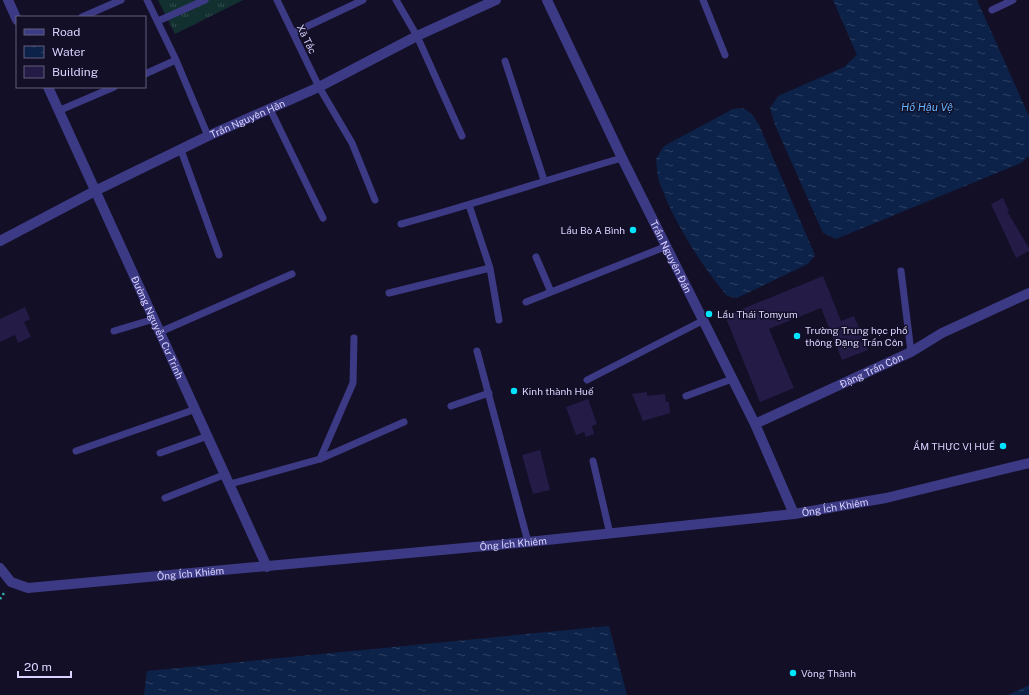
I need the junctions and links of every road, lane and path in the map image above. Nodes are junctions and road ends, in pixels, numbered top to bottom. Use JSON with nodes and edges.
{"nodes":[{"id":1,"x":8,"y":0,"type":"edge"},
{"id":2,"x":121,"y":0,"type":"edge"},
{"id":3,"x":147,"y":0,"type":"edge"},
{"id":4,"x":205,"y":0,"type":"edge"},
{"id":5,"x":277,"y":0,"type":"edge"},
{"id":6,"x":362,"y":0,"type":"edge"},
{"id":7,"x":396,"y":0,"type":"edge"},
{"id":8,"x":496,"y":0,"type":"edge"},
{"id":9,"x":547,"y":0,"type":"edge"},
{"id":10,"x":703,"y":0,"type":"edge"},
{"id":11,"x":1013,"y":0,"type":"edge"},
{"id":12,"x":992,"y":10,"type":"dead end"},
{"id":13,"x":84,"y":16,"type":"edge"},
{"id":14,"x":16,"y":18,"type":"edge"},
{"id":15,"x":158,"y":21,"type":"junction"},
{"id":16,"x":293,"y":33,"type":"junction"},
{"id":17,"x":417,"y":36,"type":"junction"},
{"id":18,"x":725,"y":55,"type":"dead end"},
{"id":19,"x":176,"y":60,"type":"junction"},
{"id":20,"x":505,"y":61,"type":"dead end"},
{"id":21,"x":146,"y":74,"type":"edge"},
{"id":22,"x":319,"y":87,"type":"junction"},
{"id":23,"x":48,"y":88,"type":"edge"},
{"id":24,"x":112,"y":88,"type":"edge"},
{"id":25,"x":270,"y":109,"type":"junction"},
{"id":26,"x":58,"y":111,"type":"junction"},
{"id":27,"x":208,"y":136,"type":"junction"},
{"id":28,"x":462,"y":136,"type":"dead end"},
{"id":29,"x":181,"y":150,"type":"junction"},
{"id":30,"x":622,"y":158,"type":"junction"},
{"id":31,"x":544,"y":180,"type":"junction"},
{"id":32,"x":95,"y":191,"type":"junction"},
{"id":33,"x":375,"y":200,"type":"dead end"},
{"id":34,"x":469,"y":205,"type":"junction"},
{"id":35,"x":323,"y":218,"type":"dead end"},
{"id":36,"x":401,"y":224,"type":"dead end"},
{"id":37,"x":0,"y":241,"type":"edge"},
{"id":38,"x":667,"y":246,"type":"junction"},
{"id":39,"x":219,"y":255,"type":"dead end"},
{"id":40,"x":536,"y":257,"type":"dead end"},
{"id":41,"x":490,"y":268,"type":"junction"},
{"id":42,"x":902,"y":271,"type":"dead end"},
{"id":43,"x":292,"y":274,"type":"dead end"},
{"id":44,"x":551,"y":292,"type":"junction"},
{"id":45,"x":389,"y":293,"type":"dead end"},
{"id":46,"x":1029,"y":293,"type":"edge"},
{"id":47,"x":526,"y":302,"type":"dead end"},
{"id":48,"x":154,"y":319,"type":"junction"},
{"id":49,"x":499,"y":320,"type":"dead end"},
{"id":50,"x":704,"y":320,"type":"junction"},
{"id":51,"x":114,"y":331,"type":"dead end"},
{"id":52,"x":160,"y":332,"type":"junction"},
{"id":53,"x":354,"y":338,"type":"dead end"},
{"id":54,"x":477,"y":352,"type":"dead end"},
{"id":55,"x":912,"y":352,"type":"junction"},
{"id":56,"x":732,"y":379,"type":"junction"},
{"id":57,"x":587,"y":380,"type":"dead end"},
{"id":58,"x":488,"y":393,"type":"junction"},
{"id":59,"x":686,"y":396,"type":"dead end"},
{"id":60,"x":450,"y":406,"type":"dead end"},
{"id":61,"x":196,"y":409,"type":"junction"},
{"id":62,"x":404,"y":422,"type":"dead end"},
{"id":63,"x":754,"y":424,"type":"junction"},
{"id":64,"x":208,"y":436,"type":"junction"},
{"id":65,"x":76,"y":451,"type":"dead end"},
{"id":66,"x":160,"y":453,"type":"dead end"},
{"id":67,"x":320,"y":459,"type":"junction"},
{"id":68,"x":593,"y":461,"type":"dead end"},
{"id":69,"x":1029,"y":463,"type":"edge"},
{"id":70,"x":226,"y":474,"type":"junction"},
{"id":71,"x":230,"y":484,"type":"junction"},
{"id":72,"x":165,"y":498,"type":"dead end"},
{"id":73,"x":794,"y":514,"type":"junction"},
{"id":74,"x":610,"y":534,"type":"junction"},
{"id":75,"x":528,"y":542,"type":"junction"},
{"id":76,"x":267,"y":567,"type":"junction"},
{"id":77,"x":0,"y":568,"type":"edge"}],
"edges":[{"from":1,"to":14,"type":"street"},
{"from":2,"to":13,"type":"lane"},
{"from":3,"to":15,"type":"lane"},
{"from":4,"to":15,"type":"lane"},
{"from":5,"to":16,"type":"lane","name":"Xã Tắc"},
{"from":6,"to":16,"type":"lane"},
{"from":7,"to":17,"type":"lane"},
{"from":8,"to":17,"type":"street","name":"Trần Nguyên Hãn"},
{"from":9,"to":30,"type":"street","name":"Trần Nguyên Đán"},
{"from":10,"to":18,"type":"lane"},
{"from":11,"to":12,"type":"lane"},
{"from":15,"to":19,"type":"lane"},
{"from":16,"to":22,"type":"lane","name":"Xã Tắc"},
{"from":17,"to":22,"type":"street","name":"Trần Nguyên Hãn"},
{"from":17,"to":28,"type":"lane"},
{"from":19,"to":21,"type":"lane"},
{"from":19,"to":27,"type":"lane"},
{"from":20,"to":31,"type":"lane"},
{"from":22,"to":25,"type":"street","name":"Trần Nguyên Hãn"},
{"from":22,"to":33,"type":"lane","name":"Xã Tắc"},
{"from":23,"to":26,"type":"street","name":"Đường Nguyễn Cư Trinh"},
{"from":24,"to":26,"type":"lane"},
{"from":25,"to":27,"type":"street","name":"Trần Nguyên Hãn"},
{"from":25,"to":35,"type":"lane"},
{"from":26,"to":32,"type":"street","name":"Đường Nguyễn Cư Trinh"},
{"from":27,"to":29,"type":"street","name":"Trần Nguyên Hãn"},
{"from":29,"to":32,"type":"street","name":"Trần Nguyên Hãn"},
{"from":29,"to":39,"type":"lane"},
{"from":30,"to":31,"type":"lane"},
{"from":30,"to":38,"type":"street","name":"Trần Nguyên Đán"},
{"from":31,"to":34,"type":"lane"},
{"from":32,"to":37,"type":"street","name":"Trần Nguyên Hãn"},
{"from":32,"to":48,"type":"street","name":"Đường Nguyễn Cư Trinh"},
{"from":34,"to":36,"type":"lane"},
{"from":34,"to":41,"type":"lane"},
{"from":38,"to":44,"type":"lane"},
{"from":38,"to":50,"type":"street","name":"Trần Nguyên Đán"},
{"from":40,"to":44,"type":"lane"},
{"from":41,"to":45,"type":"lane"},
{"from":41,"to":49,"type":"lane"},
{"from":42,"to":55,"type":"lane"},
{"from":43,"to":52,"type":"lane"},
{"from":44,"to":47,"type":"lane"},
{"from":46,"to":55,"type":"street","name":"Đặng Trần Côn"},
{"from":48,"to":51,"type":"lane"},
{"from":48,"to":52,"type":"street","name":"Đường Nguyễn Cư Trinh"},
{"from":50,"to":56,"type":"street","name":"Trần Nguyên Đán"},
{"from":50,"to":57,"type":"lane"},
{"from":52,"to":61,"type":"street","name":"Đường Nguyễn Cư Trinh"},
{"from":53,"to":67,"type":"lane"},
{"from":54,"to":58,"type":"lane"},
{"from":55,"to":63,"type":"street","name":"Đặng Trần Côn"},
{"from":56,"to":59,"type":"lane"},
{"from":56,"to":63,"type":"street","name":"Trần Nguyên Đán"},
{"from":58,"to":60,"type":"lane"},
{"from":58,"to":75,"type":"lane"},
{"from":61,"to":64,"type":"street","name":"Đường Nguyễn Cư Trinh"},
{"from":61,"to":65,"type":"lane"},
{"from":62,"to":67,"type":"lane"},
{"from":63,"to":73,"type":"street","name":"Trần Nguyên Đán"},
{"from":64,"to":66,"type":"lane"},
{"from":64,"to":70,"type":"street","name":"Đường Nguyễn Cư Trinh"},
{"from":67,"to":71,"type":"lane"},
{"from":68,"to":74,"type":"lane"},
{"from":69,"to":73,"type":"street","name":"Ông Ích Khiêm"},
{"from":70,"to":71,"type":"street","name":"Đường Nguyễn Cư Trinh"},
{"from":70,"to":72,"type":"lane"},
{"from":71,"to":76,"type":"street","name":"Đường Nguyễn Cư Trinh"},
{"from":73,"to":74,"type":"street","name":"Ông Ích Khiêm"},
{"from":74,"to":75,"type":"street","name":"Ông Ích Khiêm"},
{"from":75,"to":76,"type":"street","name":"Ông Ích Khiêm"},
{"from":76,"to":77,"type":"street","name":"Ông Ích Khiêm"}]}
